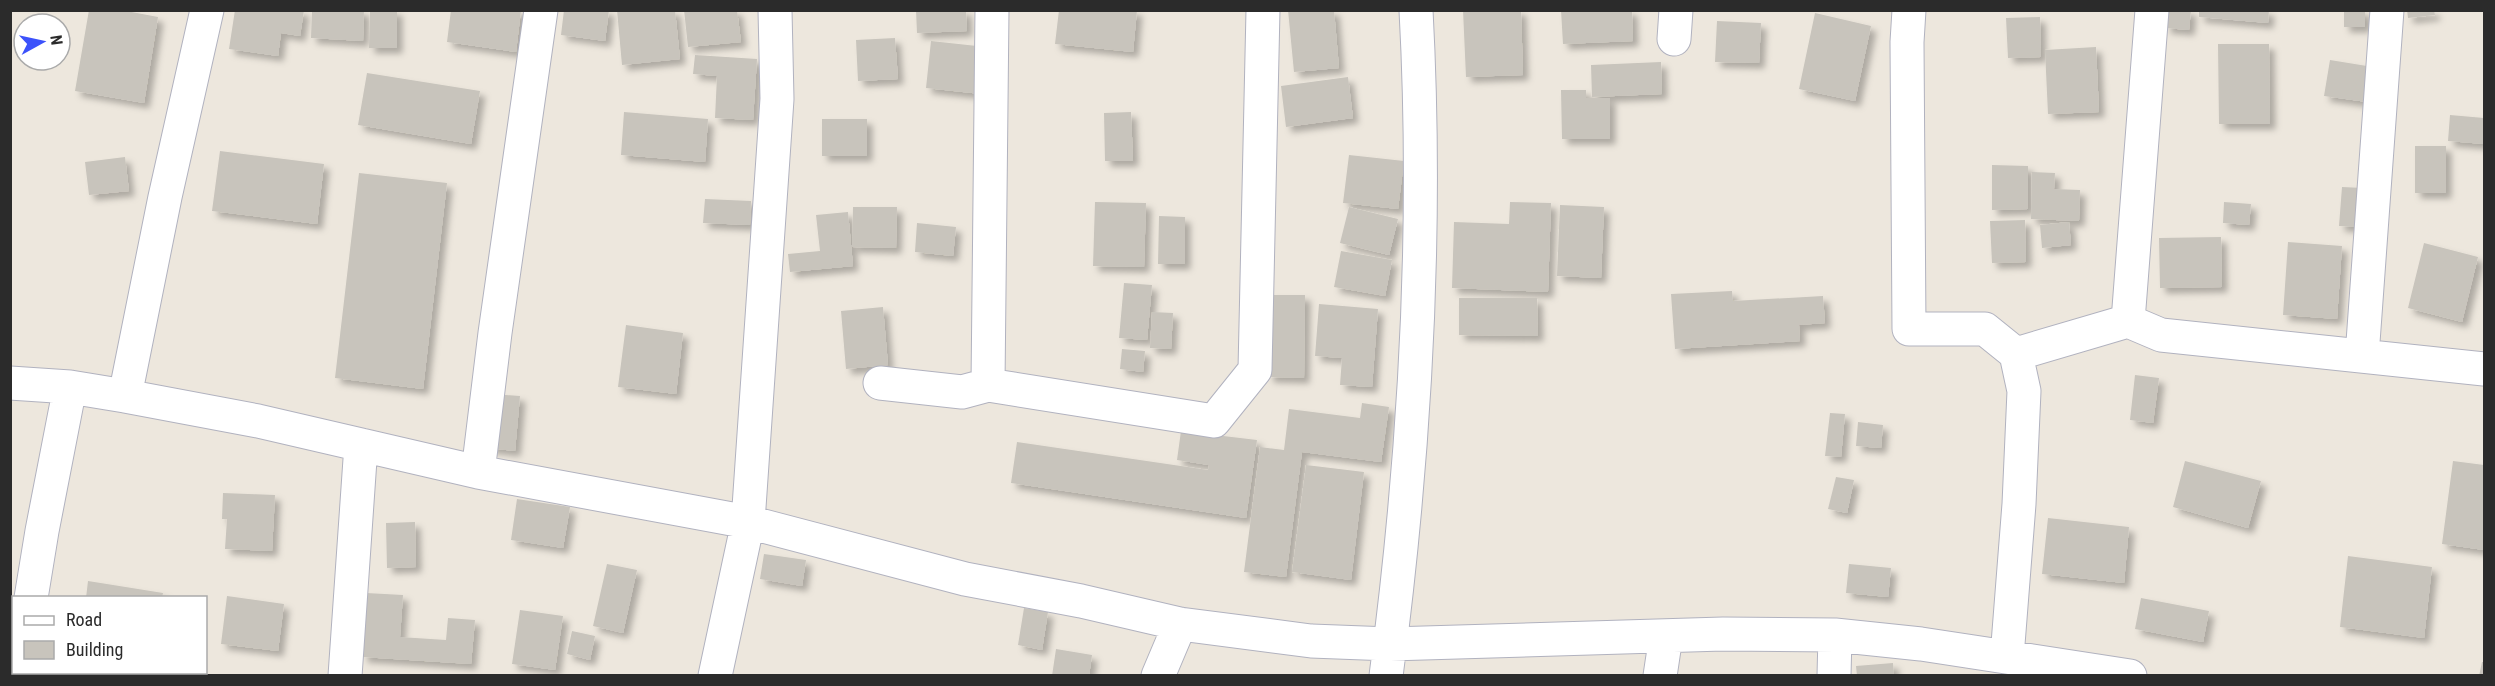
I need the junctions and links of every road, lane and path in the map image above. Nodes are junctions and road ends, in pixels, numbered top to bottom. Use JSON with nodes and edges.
{"nodes":[{"id":1,"x":207,"y":10,"type":"edge"},
{"id":2,"x":541,"y":10,"type":"edge"},
{"id":3,"x":775,"y":10,"type":"edge"},
{"id":4,"x":992,"y":10,"type":"edge"},
{"id":5,"x":1263,"y":10,"type":"edge"},
{"id":6,"x":1416,"y":10,"type":"edge"},
{"id":7,"x":1909,"y":10,"type":"edge"},
{"id":8,"x":2152,"y":10,"type":"edge"},
{"id":9,"x":2387,"y":10,"type":"edge"},
{"id":10,"x":2128,"y":321,"type":"junction"},
{"id":11,"x":2016,"y":354,"type":"junction"},
{"id":12,"x":2362,"y":356,"type":"junction"},
{"id":13,"x":2484,"y":369,"type":"edge"},
{"id":14,"x":10,"y":383,"type":"edge"},
{"id":15,"x":880,"y":383,"type":"dead end"},
{"id":16,"x":988,"y":385,"type":"junction"},
{"id":17,"x":70,"y":387,"type":"junction"},
{"id":18,"x":125,"y":396,"type":"junction"},
{"id":19,"x":361,"y":445,"type":"junction"},
{"id":20,"x":478,"y":472,"type":"junction"},
{"id":21,"x":748,"y":522,"type":"junction"},
{"id":22,"x":32,"y":596,"type":"edge"},
{"id":23,"x":1180,"y":624,"type":"junction"},
{"id":24,"x":1835,"y":635,"type":"junction"},
{"id":25,"x":1666,"y":636,"type":"junction"},
{"id":26,"x":2007,"y":657,"type":"junction"},
{"id":27,"x":1388,"y":660,"type":"edge"},
{"id":28,"x":345,"y":675,"type":"edge"},
{"id":29,"x":715,"y":675,"type":"edge"},
{"id":30,"x":1158,"y":675,"type":"edge"},
{"id":31,"x":1660,"y":675,"type":"edge"},
{"id":32,"x":1834,"y":675,"type":"edge"},
{"id":33,"x":2130,"y":675,"type":"edge"}],
"edges":[{"from":1,"to":18,"type":"street"},
{"from":2,"to":20,"type":"street"},
{"from":3,"to":21,"type":"street"},
{"from":4,"to":16,"type":"street"},
{"from":5,"to":16,"type":"street"},
{"from":6,"to":27,"type":"street"},
{"from":7,"to":11,"type":"street"},
{"from":8,"to":10,"type":"street"},
{"from":9,"to":12,"type":"street"},
{"from":10,"to":11,"type":"street"},
{"from":10,"to":12,"type":"street"},
{"from":11,"to":26,"type":"street"},
{"from":12,"to":13,"type":"street"},
{"from":14,"to":17,"type":"street"},
{"from":15,"to":16,"type":"street"},
{"from":17,"to":18,"type":"street"},
{"from":17,"to":22,"type":"street"},
{"from":18,"to":19,"type":"street"},
{"from":19,"to":20,"type":"street"},
{"from":19,"to":28,"type":"street"},
{"from":20,"to":21,"type":"street"},
{"from":21,"to":23,"type":"street"},
{"from":21,"to":29,"type":"street"},
{"from":23,"to":27,"type":"street"},
{"from":23,"to":30,"type":"street"},
{"from":24,"to":25,"type":"street"},
{"from":24,"to":26,"type":"street"},
{"from":24,"to":32,"type":"street"},
{"from":25,"to":27,"type":"street"},
{"from":25,"to":31,"type":"street"},
{"from":26,"to":33,"type":"street"}]}
